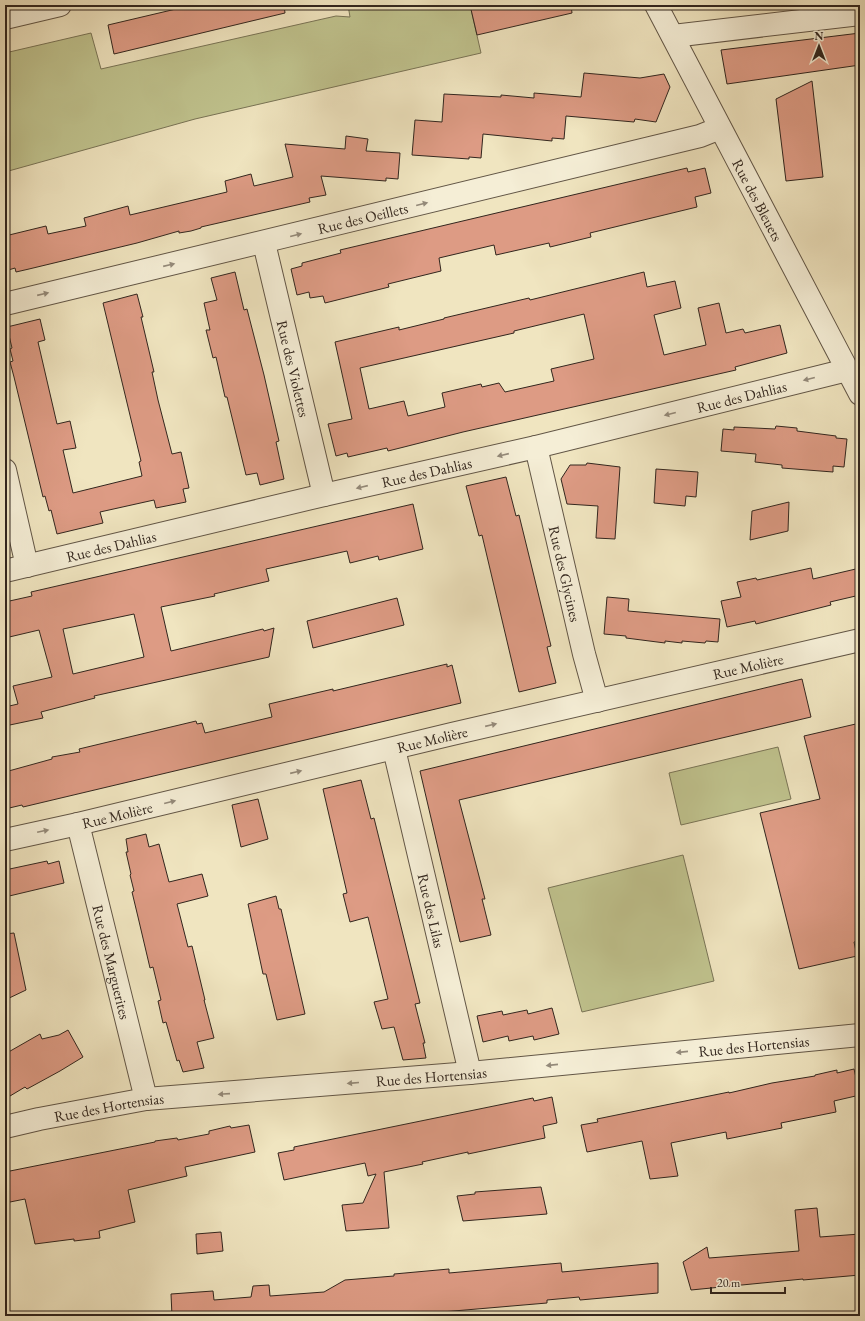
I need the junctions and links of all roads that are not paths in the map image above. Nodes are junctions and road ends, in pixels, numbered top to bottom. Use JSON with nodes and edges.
{"nodes":[{"id":1,"x":60,"y":5,"type":"edge"},
{"id":2,"x":656,"y":5,"type":"edge"},
{"id":3,"x":860,"y":14,"type":"edge"},
{"id":4,"x":5,"y":18,"type":"edge"},
{"id":5,"x":673,"y":36,"type":"junction"},
{"id":6,"x":720,"y":128,"type":"junction"},
{"id":7,"x":264,"y":242,"type":"junction"},
{"id":8,"x":5,"y":304,"type":"edge"},
{"id":9,"x":847,"y":370,"type":"junction"},
{"id":10,"x":860,"y":394,"type":"edge"},
{"id":11,"x":536,"y":447,"type":"junction"},
{"id":12,"x":5,"y":470,"type":"edge"},
{"id":13,"x":324,"y":495,"type":"junction"},
{"id":14,"x":27,"y":566,"type":"junction"},
{"id":15,"x":5,"y":571,"type":"edge"},
{"id":16,"x":860,"y":640,"type":"edge"},
{"id":17,"x":597,"y":701,"type":"junction"},
{"id":18,"x":394,"y":749,"type":"junction"},
{"id":19,"x":78,"y":824,"type":"junction"},
{"id":20,"x":5,"y":840,"type":"edge"},
{"id":21,"x":860,"y":1035,"type":"edge"},
{"id":22,"x":470,"y":1073,"type":"junction"},
{"id":23,"x":146,"y":1100,"type":"junction"},
{"id":24,"x":5,"y":1127,"type":"edge"}],
"edges":[{"from":1,"to":4,"type":"street"},
{"from":2,"to":5,"type":"street","name":"Rue des Bleuets"},
{"from":3,"to":5,"type":"street"},
{"from":5,"to":6,"type":"street","name":"Rue des Bleuets"},
{"from":7,"to":6,"type":"street","name":"Rue des Oeillets","one_way":true},
{"from":6,"to":9,"type":"street","name":"Rue des Bleuets"},
{"from":8,"to":7,"type":"street","name":"Rue des Oeillets","one_way":true},
{"from":7,"to":13,"type":"street","name":"Rue des Violettes"},
{"from":9,"to":10,"type":"street","name":"Rue des Bleuets"},
{"from":9,"to":11,"type":"street","name":"Rue des Dahlias","one_way":true},
{"from":11,"to":13,"type":"street","name":"Rue des Dahlias","one_way":true},
{"from":11,"to":17,"type":"street","name":"Rue des Glycines"},
{"from":12,"to":14,"type":"street"},
{"from":13,"to":14,"type":"street","name":"Rue des Dahlias"},
{"from":14,"to":15,"type":"street","name":"Rue des Dahlias"},
{"from":16,"to":17,"type":"street","name":"Rue Molière"},
{"from":18,"to":17,"type":"street","name":"Rue Molière","one_way":true},
{"from":19,"to":18,"type":"street","name":"Rue Molière","one_way":true},
{"from":18,"to":22,"type":"street","name":"Rue des Lilas"},
{"from":20,"to":19,"type":"street","name":"Rue Molière","one_way":true},
{"from":19,"to":23,"type":"street","name":"Rue des Marguerites"},
{"from":21,"to":22,"type":"street","name":"Rue des Hortensias","one_way":true},
{"from":22,"to":23,"type":"street","name":"Rue des Hortensias","one_way":true},
{"from":23,"to":24,"type":"street","name":"Rue des Hortensias"}]}
